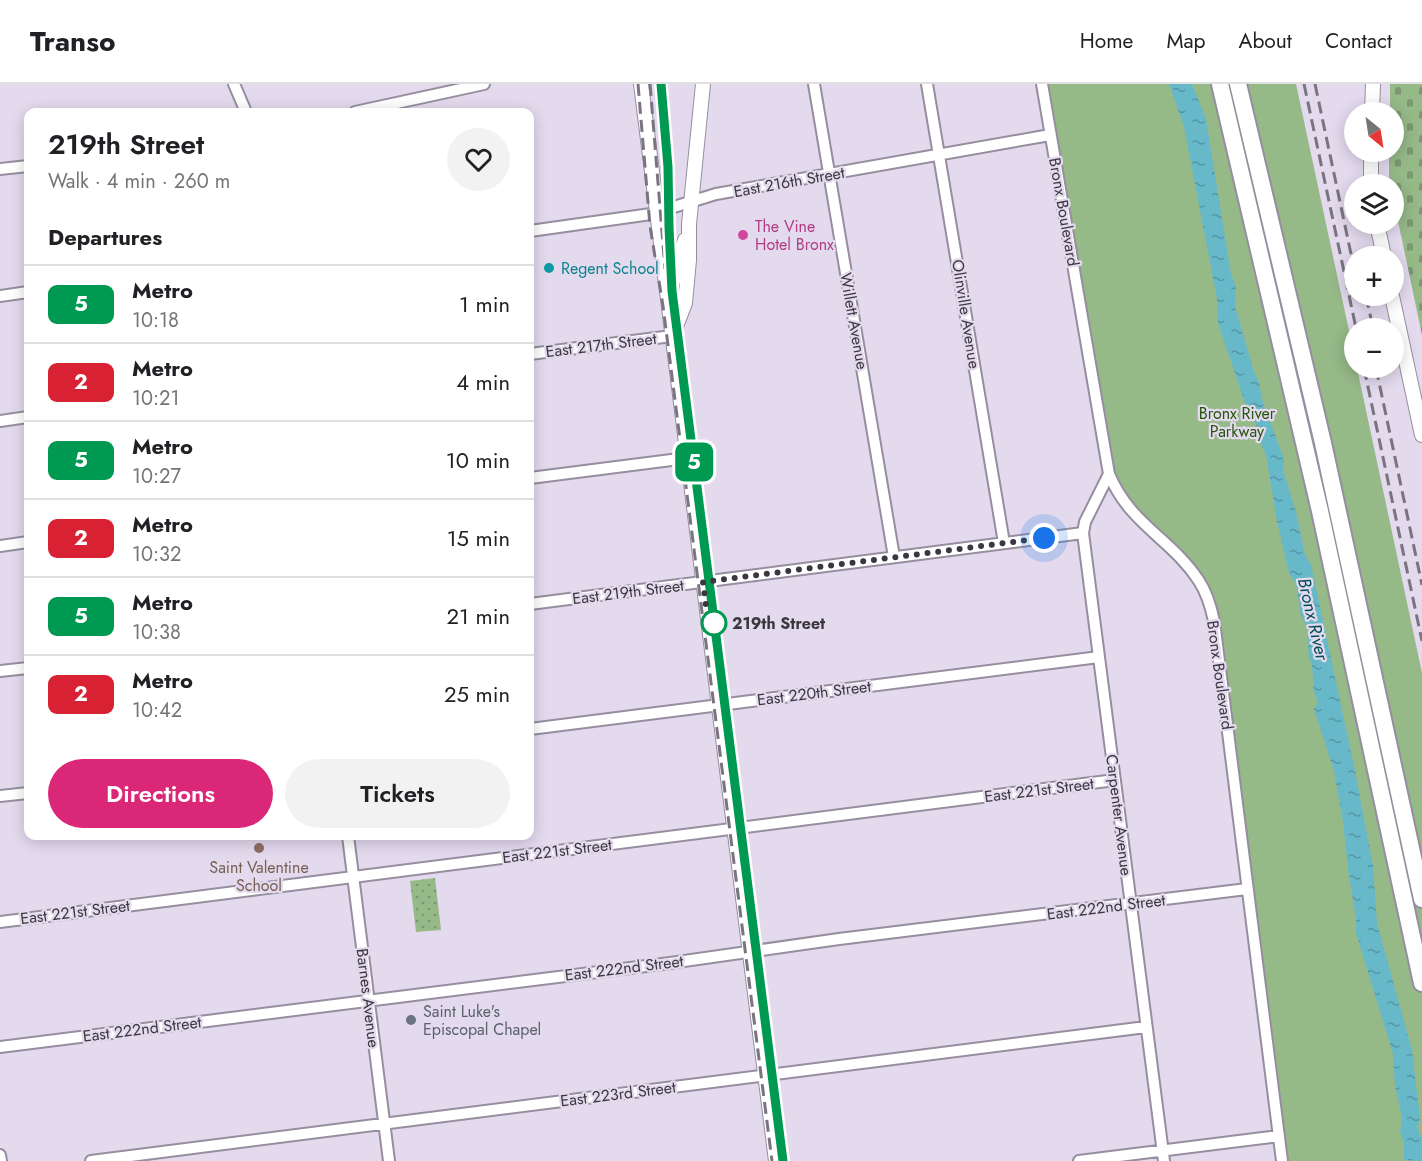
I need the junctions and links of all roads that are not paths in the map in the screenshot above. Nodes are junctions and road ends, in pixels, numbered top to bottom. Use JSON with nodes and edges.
{"nodes":[{"id":1,"x":234,"y":84,"type":"edge"},
{"id":2,"x":481,"y":84,"type":"edge"},
{"id":3,"x":641,"y":84,"type":"edge"},
{"id":4,"x":703,"y":84,"type":"edge"},
{"id":5,"x":814,"y":84,"type":"edge"},
{"id":6,"x":927,"y":84,"type":"edge"},
{"id":7,"x":1042,"y":84,"type":"edge"},
{"id":8,"x":1220,"y":84,"type":"edge"},
{"id":9,"x":1238,"y":84,"type":"edge"},
{"id":10,"x":1373,"y":84,"type":"edge"},
{"id":11,"x":1372,"y":102,"type":"edge"},
{"id":12,"x":244,"y":108,"type":"edge"},
{"id":13,"x":373,"y":108,"type":"edge"},
{"id":14,"x":1050,"y":135,"type":"junction"},
{"id":15,"x":939,"y":154,"type":"junction"},
{"id":16,"x":24,"y":167,"type":"edge"},
{"id":17,"x":0,"y":170,"type":"edge"},
{"id":18,"x":829,"y":175,"type":"junction"},
{"id":19,"x":692,"y":201,"type":"junction"},
{"id":20,"x":657,"y":213,"type":"junction"},
{"id":21,"x":689,"y":224,"type":"junction"},
{"id":22,"x":534,"y":230,"type":"edge"},
{"id":23,"x":24,"y":293,"type":"edge"},
{"id":24,"x":0,"y":296,"type":"edge"},
{"id":25,"x":667,"y":302,"type":"junction"},
{"id":26,"x":1394,"y":306,"type":"edge"},
{"id":27,"x":672,"y":336,"type":"junction"},
{"id":28,"x":534,"y":353,"type":"edge"},
{"id":29,"x":24,"y":418,"type":"edge"},
{"id":30,"x":0,"y":421,"type":"edge"},
{"id":31,"x":1422,"y":435,"type":"edge"},
{"id":32,"x":687,"y":458,"type":"junction"},
{"id":33,"x":1109,"y":474,"type":"junction"},
{"id":34,"x":534,"y":477,"type":"edge"},
{"id":35,"x":1083,"y":533,"type":"junction"},
{"id":36,"x":24,"y":543,"type":"edge"},
{"id":37,"x":1004,"y":543,"type":"junction"},
{"id":38,"x":0,"y":546,"type":"edge"},
{"id":39,"x":894,"y":557,"type":"junction"},
{"id":40,"x":703,"y":582,"type":"junction"},
{"id":41,"x":534,"y":603,"type":"edge"},
{"id":42,"x":1099,"y":657,"type":"junction"},
{"id":43,"x":24,"y":668,"type":"edge"},
{"id":44,"x":0,"y":671,"type":"edge"},
{"id":45,"x":718,"y":705,"type":"junction"},
{"id":46,"x":534,"y":728,"type":"edge"},
{"id":47,"x":1114,"y":780,"type":"junction"},
{"id":48,"x":24,"y":793,"type":"edge"},
{"id":49,"x":0,"y":796,"type":"edge"},
{"id":50,"x":734,"y":829,"type":"junction"},
{"id":51,"x":348,"y":840,"type":"edge"},
{"id":52,"x":353,"y":877,"type":"junction"},
{"id":53,"x":1247,"y":889,"type":"junction"},
{"id":54,"x":1422,"y":899,"type":"edge"},
{"id":55,"x":1131,"y":904,"type":"junction"},
{"id":56,"x":0,"y":922,"type":"edge"},
{"id":57,"x":750,"y":952,"type":"junction"},
{"id":58,"x":1422,"y":983,"type":"edge"},
{"id":59,"x":368,"y":1001,"type":"junction"},
{"id":60,"x":1146,"y":1027,"type":"junction"},
{"id":61,"x":0,"y":1047,"type":"edge"},
{"id":62,"x":765,"y":1075,"type":"junction"},
{"id":63,"x":384,"y":1124,"type":"junction"},
{"id":64,"x":1279,"y":1136,"type":"junction"},
{"id":65,"x":0,"y":1155,"type":"edge"},
{"id":66,"x":1163,"y":1156,"type":"edge"},
{"id":67,"x":1,"y":1161,"type":"edge"},
{"id":68,"x":90,"y":1161,"type":"edge"},
{"id":69,"x":389,"y":1161,"type":"edge"},
{"id":70,"x":776,"y":1161,"type":"edge"},
{"id":71,"x":1079,"y":1161,"type":"edge"},
{"id":72,"x":1282,"y":1161,"type":"edge"}],
"edges":[{"from":1,"to":12,"type":"street"},
{"from":2,"to":13,"type":"street"},
{"from":3,"to":20,"type":"main road"},
{"from":4,"to":19,"type":"main road"},
{"from":5,"to":18,"type":"street","name":"Willett Avenue"},
{"from":6,"to":15,"type":"street","name":"Olinville Avenue"},
{"from":7,"to":14,"type":"street","name":"Bronx Boulevard"},
{"from":8,"to":58,"type":"highway"},
{"from":9,"to":54,"type":"highway"},
{"from":10,"to":11,"type":"main road"},
{"from":14,"to":15,"type":"street","name":"East 216th Street"},
{"from":14,"to":33,"type":"street","name":"Bronx Boulevard"},
{"from":15,"to":18,"type":"street","name":"East 216th Street"},
{"from":15,"to":37,"type":"street","name":"Olinville Avenue"},
{"from":16,"to":17,"type":"street"},
{"from":18,"to":19,"type":"street","name":"East 216th Street"},
{"from":18,"to":39,"type":"street","name":"Willett Avenue"},
{"from":19,"to":20,"type":"street","name":"East 216th Street"},
{"from":19,"to":21,"type":"main road"},
{"from":20,"to":22,"type":"street","name":"East 216th Street"},
{"from":20,"to":25,"type":"main road"},
{"from":21,"to":25,"type":"main road"},
{"from":21,"to":27,"type":"main road"},
{"from":23,"to":24,"type":"street"},
{"from":25,"to":27,"type":"main road"},
{"from":26,"to":31,"type":"main road"},
{"from":27,"to":28,"type":"street","name":"East 217th Street"},
{"from":27,"to":32,"type":"main road"},
{"from":29,"to":30,"type":"street"},
{"from":32,"to":34,"type":"street"},
{"from":32,"to":40,"type":"main road"},
{"from":33,"to":35,"type":"street","name":"Carpenter Avenue"},
{"from":33,"to":53,"type":"street","name":"Bronx Boulevard"},
{"from":35,"to":37,"type":"street","name":"East 219th Street"},
{"from":35,"to":42,"type":"street","name":"Carpenter Avenue"},
{"from":36,"to":38,"type":"street"},
{"from":37,"to":39,"type":"street","name":"East 219th Street"},
{"from":39,"to":40,"type":"street","name":"East 219th Street"},
{"from":40,"to":41,"type":"street","name":"East 219th Street"},
{"from":40,"to":45,"type":"main road"},
{"from":42,"to":45,"type":"street","name":"East 220th Street"},
{"from":42,"to":47,"type":"street","name":"Carpenter Avenue"},
{"from":43,"to":44,"type":"street"},
{"from":45,"to":46,"type":"street","name":"East 220th Street"},
{"from":45,"to":50,"type":"main road"},
{"from":47,"to":50,"type":"street","name":"East 221st Street"},
{"from":47,"to":55,"type":"street","name":"Carpenter Avenue"},
{"from":48,"to":49,"type":"street"},
{"from":50,"to":52,"type":"street","name":"East 221st Street"},
{"from":50,"to":57,"type":"main road"},
{"from":51,"to":52,"type":"street","name":"Barnes Avenue"},
{"from":52,"to":56,"type":"street","name":"East 221st Street"},
{"from":52,"to":59,"type":"street","name":"Barnes Avenue"},
{"from":53,"to":55,"type":"street","name":"East 222nd Street"},
{"from":53,"to":64,"type":"street","name":"Bronx Boulevard"},
{"from":55,"to":57,"type":"street","name":"East 222nd Street"},
{"from":55,"to":60,"type":"street","name":"Carpenter Avenue"},
{"from":57,"to":59,"type":"street","name":"East 222nd Street"},
{"from":57,"to":62,"type":"main road"},
{"from":59,"to":61,"type":"street","name":"East 222nd Street"},
{"from":59,"to":63,"type":"street","name":"Barnes Avenue"},
{"from":60,"to":62,"type":"street","name":"East 223rd Street"},
{"from":60,"to":66,"type":"street","name":"Carpenter Avenue"},
{"from":62,"to":63,"type":"street","name":"East 223rd Street"},
{"from":62,"to":70,"type":"main road"},
{"from":63,"to":68,"type":"street","name":"East 223rd Street"},
{"from":63,"to":69,"type":"street","name":"Barnes Avenue"},
{"from":64,"to":66,"type":"street"},
{"from":64,"to":72,"type":"street","name":"Bronx Boulevard"},
{"from":65,"to":67,"type":"street"},
{"from":66,"to":71,"type":"street"}]}
